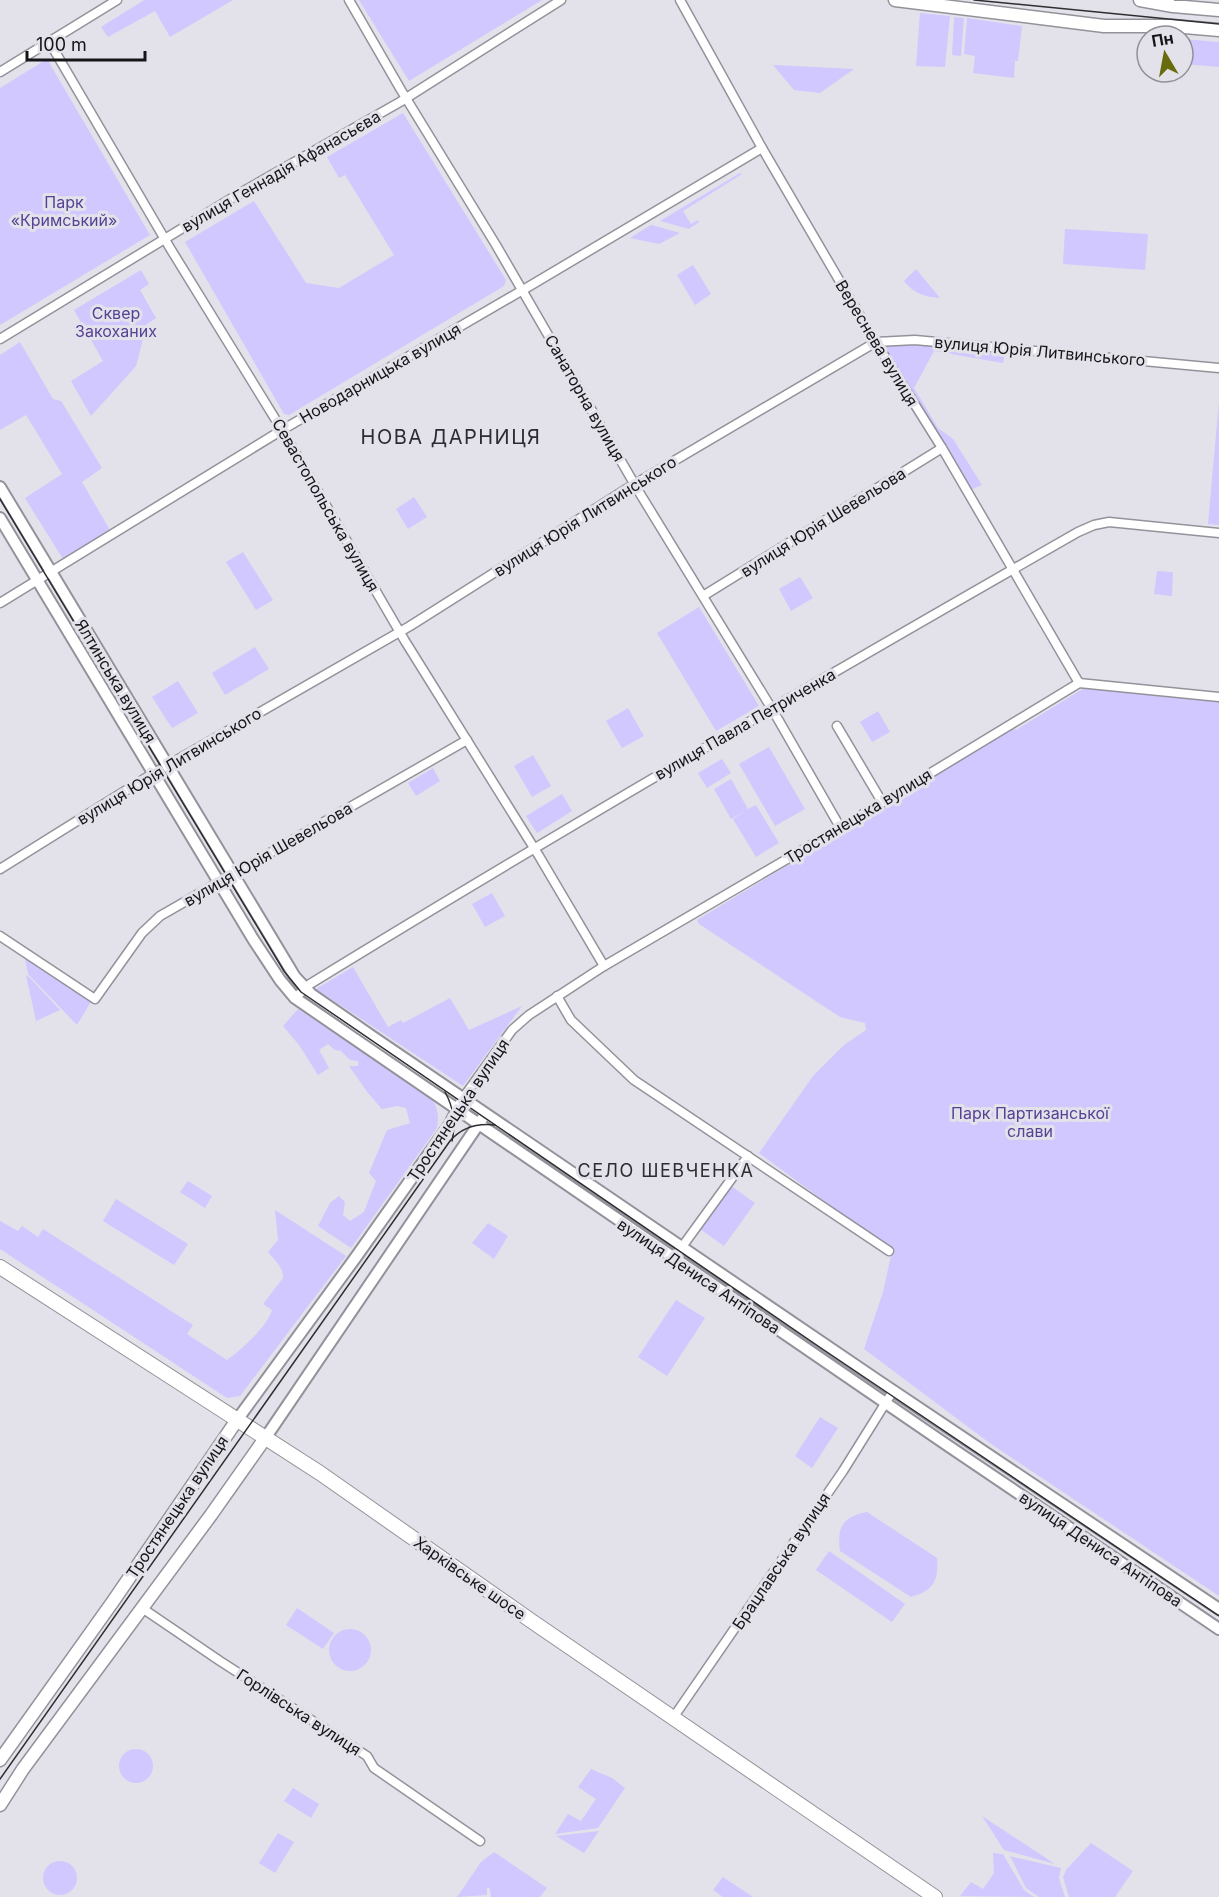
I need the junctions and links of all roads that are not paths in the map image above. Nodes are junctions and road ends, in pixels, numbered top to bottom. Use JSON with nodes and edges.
{"nodes":[{"id":1,"x":117,"y":0,"type":"edge"},
{"id":2,"x":349,"y":0,"type":"edge"},
{"id":3,"x":561,"y":0,"type":"edge"},
{"id":4,"x":680,"y":0,"type":"edge"},
{"id":5,"x":895,"y":0,"type":"edge"},
{"id":6,"x":1140,"y":0,"type":"edge"},
{"id":7,"x":1219,"y":10,"type":"edge"},
{"id":8,"x":1219,"y":30,"type":"edge"},
{"id":9,"x":50,"y":43,"type":"junction"},
{"id":10,"x":0,"y":72,"type":"edge"},
{"id":11,"x":406,"y":98,"type":"junction"},
{"id":12,"x":762,"y":148,"type":"junction"},
{"id":13,"x":165,"y":238,"type":"junction"},
{"id":14,"x":523,"y":290,"type":"junction"},
{"id":15,"x":0,"y":339,"type":"edge"},
{"id":16,"x":876,"y":342,"type":"junction"},
{"id":17,"x":1219,"y":368,"type":"edge"},
{"id":18,"x":282,"y":430,"type":"junction"},
{"id":19,"x":942,"y":448,"type":"junction"},
{"id":20,"x":635,"y":484,"type":"junction"},
{"id":21,"x":0,"y":487,"type":"edge"},
{"id":22,"x":0,"y":518,"type":"edge"},
{"id":23,"x":1219,"y":533,"type":"edge"},
{"id":24,"x":1013,"y":569,"type":"junction"},
{"id":25,"x":51,"y":572,"type":"junction"},
{"id":26,"x":37,"y":580,"type":"junction"},
{"id":27,"x":703,"y":596,"type":"junction"},
{"id":28,"x":0,"y":603,"type":"edge"},
{"id":29,"x":400,"y":632,"type":"junction"},
{"id":30,"x":1079,"y":683,"type":"junction"},
{"id":31,"x":1219,"y":697,"type":"edge"},
{"id":32,"x":771,"y":708,"type":"junction"},
{"id":33,"x":837,"y":726,"type":"dead end"},
{"id":34,"x":467,"y":740,"type":"junction"},
{"id":35,"x":167,"y":765,"type":"junction"},
{"id":36,"x":154,"y":773,"type":"junction"},
{"id":37,"x":882,"y":802,"type":"junction"},
{"id":38,"x":840,"y":827,"type":"junction"},
{"id":39,"x":534,"y":849,"type":"junction"},
{"id":40,"x":0,"y":869,"type":"edge"},
{"id":41,"x":233,"y":875,"type":"junction"},
{"id":42,"x":219,"y":883,"type":"junction"},
{"id":43,"x":0,"y":936,"type":"edge"},
{"id":44,"x":604,"y":966,"type":"junction"},
{"id":45,"x":305,"y":988,"type":"junction"},
{"id":46,"x":557,"y":996,"type":"junction"},
{"id":47,"x":295,"y":998,"type":"junction"},
{"id":48,"x":463,"y":1098,"type":"junction"},
{"id":49,"x":458,"y":1110,"type":"junction"},
{"id":50,"x":485,"y":1113,"type":"junction"},
{"id":51,"x":478,"y":1124,"type":"junction"},
{"id":52,"x":748,"y":1156,"type":"junction"},
{"id":53,"x":682,"y":1247,"type":"junction"},
{"id":54,"x":889,"y":1251,"type":"dead end"},
{"id":55,"x":673,"y":1258,"type":"junction"},
{"id":56,"x":0,"y":1267,"type":"edge"},
{"id":57,"x":893,"y":1391,"type":"junction"},
{"id":58,"x":885,"y":1402,"type":"junction"},
{"id":59,"x":237,"y":1420,"type":"junction"},
{"id":60,"x":266,"y":1437,"type":"junction"},
{"id":61,"x":142,"y":1608,"type":"junction"},
{"id":62,"x":1219,"y":1610,"type":"edge"},
{"id":63,"x":1219,"y":1629,"type":"edge"},
{"id":64,"x":673,"y":1718,"type":"junction"},
{"id":65,"x":0,"y":1760,"type":"edge"},
{"id":66,"x":0,"y":1804,"type":"edge"},
{"id":67,"x":480,"y":1841,"type":"dead end"},
{"id":68,"x":935,"y":1897,"type":"edge"}],
"edges":[{"from":1,"to":9,"type":"street"},
{"from":2,"to":11,"type":"street","name":"Санаторна вулиця"},
{"from":3,"to":11,"type":"street","name":"вулиця Геннадія Афанасьєва"},
{"from":4,"to":12,"type":"street","name":"Вереснева вулиця"},
{"from":5,"to":8,"type":"main road"},
{"from":6,"to":7,"type":"main road"},
{"from":9,"to":10,"type":"street"},
{"from":9,"to":13,"type":"street","name":"Севастопольська вулиця"},
{"from":11,"to":13,"type":"street","name":"вулиця Геннадія Афанасьєва"},
{"from":11,"to":14,"type":"street","name":"Санаторна вулиця"},
{"from":12,"to":14,"type":"street","name":"Новодарницька вулиця"},
{"from":12,"to":16,"type":"street","name":"Вереснева вулиця"},
{"from":13,"to":15,"type":"street","name":"вулиця Геннадія Афанасьєва"},
{"from":13,"to":18,"type":"street","name":"Севастопольська вулиця"},
{"from":14,"to":18,"type":"street","name":"Новодарницька вулиця"},
{"from":14,"to":20,"type":"street","name":"Санаторна вулиця"},
{"from":16,"to":17,"type":"street","name":"вулиця Юрія Литвинського"},
{"from":16,"to":19,"type":"street","name":"Вереснева вулиця"},
{"from":16,"to":20,"type":"street","name":"вулиця Юрія Литвинського"},
{"from":18,"to":25,"type":"street","name":"Новодарницька вулиця"},
{"from":18,"to":29,"type":"street","name":"Севастопольська вулиця"},
{"from":19,"to":24,"type":"street","name":"Вереснева вулиця"},
{"from":19,"to":27,"type":"street","name":"вулиця Юрія Шевельова"},
{"from":20,"to":27,"type":"street","name":"Санаторна вулиця"},
{"from":20,"to":29,"type":"street","name":"вулиця Юрія Литвинського"},
{"from":21,"to":25,"type":"street","name":"Ялтинська вулиця"},
{"from":22,"to":26,"type":"street","name":"Ялтинська вулиця"},
{"from":23,"to":24,"type":"street","name":"вулиця Павла Петриченка"},
{"from":24,"to":30,"type":"street","name":"Вереснева вулиця"},
{"from":24,"to":32,"type":"street","name":"вулиця Павла Петриченка"},
{"from":25,"to":26,"type":"street","name":"Новодарницька вулиця"},
{"from":25,"to":35,"type":"street","name":"Ялтинська вулиця"},
{"from":26,"to":28,"type":"street","name":"Новодарницька вулиця"},
{"from":26,"to":36,"type":"street","name":"Ялтинська вулиця"},
{"from":27,"to":32,"type":"street","name":"Санаторна вулиця"},
{"from":29,"to":34,"type":"street","name":"Севастопольська вулиця"},
{"from":29,"to":35,"type":"street","name":"вулиця Юрія Литвинського"},
{"from":30,"to":31,"type":"street"},
{"from":30,"to":37,"type":"street","name":"Тростянецька вулиця"},
{"from":32,"to":38,"type":"street","name":"Санаторна вулиця"},
{"from":32,"to":39,"type":"street","name":"вулиця Павла Петриченка"},
{"from":33,"to":37,"type":"street"},
{"from":34,"to":39,"type":"street","name":"Севастопольська вулиця"},
{"from":34,"to":41,"type":"street","name":"вулиця Юрія Шевельова"},
{"from":35,"to":36,"type":"street","name":"вулиця Юрія Литвинського"},
{"from":35,"to":41,"type":"street","name":"Ялтинська вулиця"},
{"from":36,"to":40,"type":"street","name":"вулиця Юрія Литвинського"},
{"from":36,"to":42,"type":"street","name":"Ялтинська вулиця"},
{"from":37,"to":38,"type":"street","name":"Тростянецька вулиця"},
{"from":38,"to":44,"type":"street","name":"Тростянецька вулиця"},
{"from":39,"to":44,"type":"street","name":"Севастопольська вулиця"},
{"from":39,"to":45,"type":"street","name":"вулиця Павла Петриченка"},
{"from":41,"to":42,"type":"street","name":"вулиця Юрія Шевельова"},
{"from":41,"to":45,"type":"street","name":"вулиця Дениса Антіпова"},
{"from":42,"to":43,"type":"street","name":"вулиця Юрія Шевельова"},
{"from":42,"to":47,"type":"street","name":"вулиця Дениса Антіпова"},
{"from":44,"to":46,"type":"street","name":"Тростянецька вулиця"},
{"from":45,"to":47,"type":"street","name":"вулиця Павла Петриченка"},
{"from":45,"to":48,"type":"street","name":"вулиця Дениса Антіпова"},
{"from":46,"to":48,"type":"street","name":"Тростянецька вулиця"},
{"from":46,"to":52,"type":"street"},
{"from":47,"to":49,"type":"street","name":"вулиця Дениса Антіпова"},
{"from":48,"to":49,"type":"street","name":"Тростянецька вулиця"},
{"from":48,"to":50,"type":"street","name":"вулиця Дениса Антіпова"},
{"from":49,"to":51,"type":"street","name":"вулиця Дениса Антіпова"},
{"from":49,"to":59,"type":"street","name":"Тростянецька вулиця"},
{"from":50,"to":51,"type":"street","name":"Тростянецька вулиця"},
{"from":50,"to":53,"type":"street","name":"вулиця Дениса Антіпова"},
{"from":51,"to":55,"type":"street","name":"вулиця Дениса Антіпова"},
{"from":51,"to":60,"type":"street","name":"Тростянецька вулиця"},
{"from":52,"to":53,"type":"street"},
{"from":52,"to":54,"type":"street"},
{"from":53,"to":55,"type":"street"},
{"from":53,"to":57,"type":"street","name":"вулиця Дениса Антіпова"},
{"from":55,"to":58,"type":"street","name":"вулиця Дениса Антіпова"},
{"from":56,"to":59,"type":"main road","name":"Харківське шосе"},
{"from":57,"to":58,"type":"street","name":"Брацлавська вулиця"},
{"from":57,"to":62,"type":"street","name":"вулиця Дениса Антіпова"},
{"from":58,"to":63,"type":"street","name":"вулиця Дениса Антіпова"},
{"from":58,"to":64,"type":"street","name":"Брацлавська вулиця"},
{"from":59,"to":60,"type":"main road","name":"Харківське шосе"},
{"from":59,"to":65,"type":"main road","name":"Тростянецька вулиця"},
{"from":60,"to":61,"type":"main road","name":"Тростянецька вулиця"},
{"from":60,"to":64,"type":"main road","name":"Харківське шосе"},
{"from":61,"to":66,"type":"main road","name":"Тростянецька вулиця"},
{"from":61,"to":67,"type":"street","name":"Горлівська вулиця"},
{"from":64,"to":68,"type":"main road","name":"Харківське шосе"}]}
